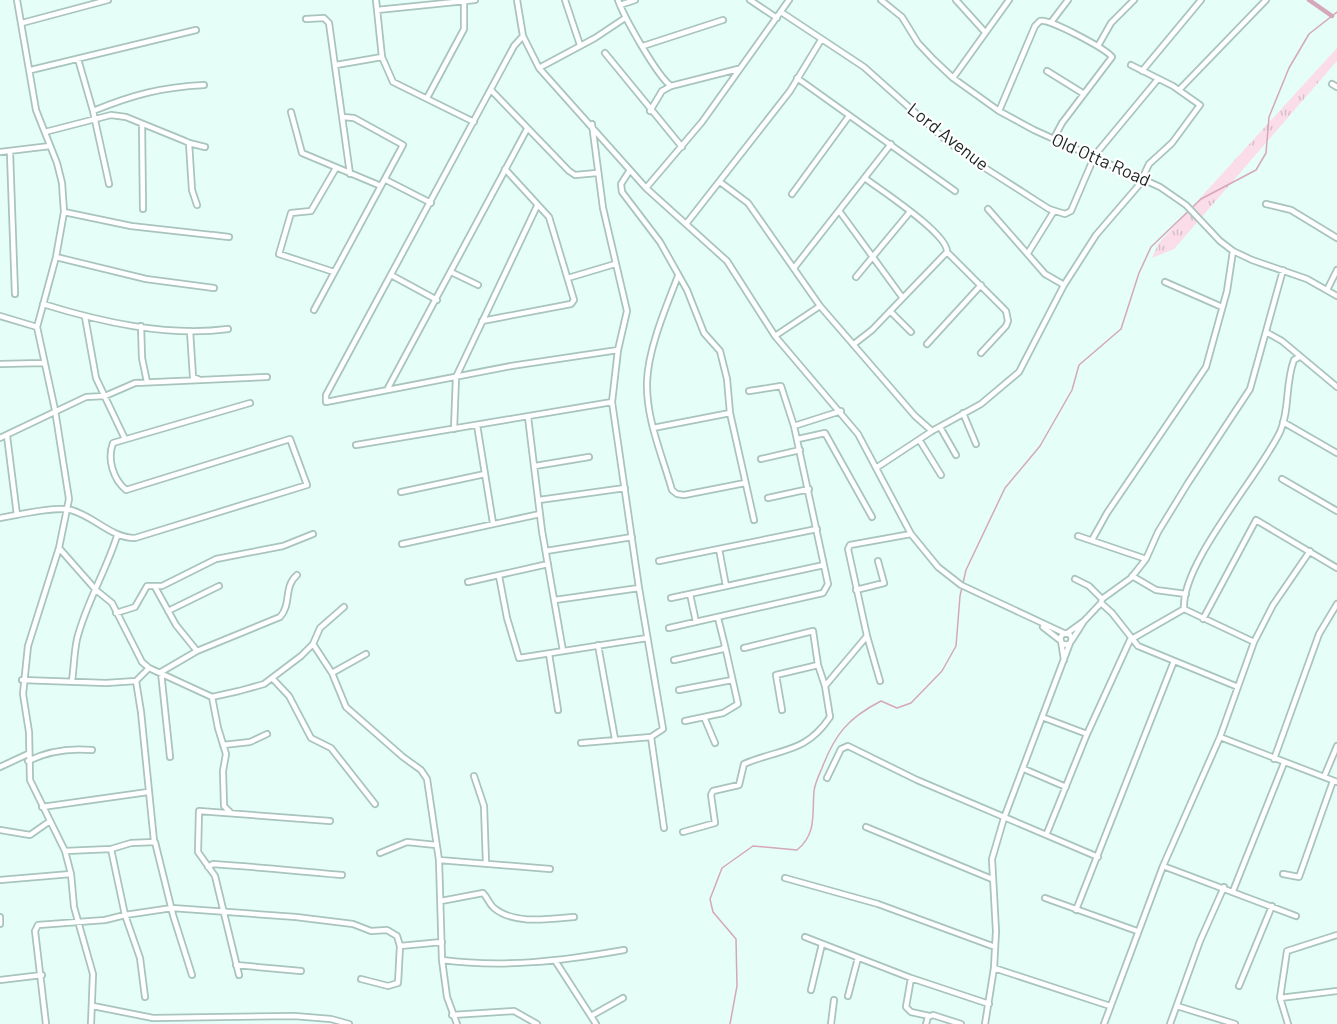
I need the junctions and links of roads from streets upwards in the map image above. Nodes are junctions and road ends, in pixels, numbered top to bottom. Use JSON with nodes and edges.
{"nodes":[{"id":1,"x":17,"y":0,"type":"edge"},
{"id":2,"x":76,"y":0,"type":"edge"},
{"id":3,"x":108,"y":0,"type":"edge"},
{"id":4,"x":376,"y":0,"type":"edge"},
{"id":5,"x":475,"y":0,"type":"edge"},
{"id":6,"x":517,"y":0,"type":"edge"},
{"id":7,"x":565,"y":0,"type":"edge"},
{"id":8,"x":635,"y":0,"type":"edge"},
{"id":9,"x":750,"y":0,"type":"edge"},
{"id":10,"x":789,"y":0,"type":"edge"},
{"id":11,"x":881,"y":0,"type":"edge"},
{"id":12,"x":956,"y":0,"type":"edge"},
{"id":13,"x":1009,"y":0,"type":"edge"},
{"id":14,"x":1068,"y":0,"type":"edge"},
{"id":15,"x":1134,"y":0,"type":"edge"},
{"id":16,"x":1201,"y":0,"type":"edge"},
{"id":17,"x":1264,"y":1,"type":"edge"},
{"id":18,"x":464,"y":3,"type":"junction"},
{"id":19,"x":619,"y":3,"type":"edge"},
{"id":20,"x":79,"y":9,"type":"junction"},
{"id":21,"x":377,"y":10,"type":"junction"},
{"id":22,"x":781,"y":12,"type":"junction"},
{"id":23,"x":625,"y":18,"type":"junction"},
{"id":24,"x":777,"y":18,"type":"junction"},
{"id":25,"x":306,"y":19,"type":"dead end"},
{"id":26,"x":723,"y":20,"type":"dead end"},
{"id":27,"x":1052,"y":21,"type":"junction"},
{"id":28,"x":22,"y":23,"type":"junction"},
{"id":29,"x":196,"y":30,"type":"dead end"},
{"id":30,"x":984,"y":31,"type":"junction"},
{"id":31,"x":523,"y":36,"type":"junction"},
{"id":32,"x":821,"y":40,"type":"junction"},
{"id":33,"x":580,"y":45,"type":"junction"},
{"id":34,"x":643,"y":46,"type":"junction"},
{"id":35,"x":1098,"y":46,"type":"junction"},
{"id":36,"x":605,"y":53,"type":"dead end"},
{"id":37,"x":382,"y":57,"type":"junction"},
{"id":38,"x":78,"y":60,"type":"junction"},
{"id":39,"x":336,"y":65,"type":"junction"},
{"id":40,"x":1131,"y":65,"type":"dead end"},
{"id":41,"x":539,"y":68,"type":"junction"},
{"id":42,"x":738,"y":69,"type":"junction"},
{"id":43,"x":31,"y":70,"type":"junction"},
{"id":44,"x":1047,"y":71,"type":"dead end"},
{"id":45,"x":1142,"y":71,"type":"junction"},
{"id":46,"x":797,"y":78,"type":"junction"},
{"id":47,"x":953,"y":78,"type":"junction"},
{"id":48,"x":1158,"y":79,"type":"junction"},
{"id":49,"x":665,"y":81,"type":"junction"},
{"id":50,"x":204,"y":85,"type":"dead end"},
{"id":51,"x":670,"y":86,"type":"junction"},
{"id":52,"x":491,"y":90,"type":"junction"},
{"id":53,"x":1179,"y":90,"type":"junction"},
{"id":54,"x":662,"y":91,"type":"junction"},
{"id":55,"x":1084,"y":94,"type":"junction"},
{"id":56,"x":427,"y":98,"type":"junction"},
{"id":57,"x":93,"y":111,"type":"junction"},
{"id":58,"x":650,"y":111,"type":"junction"},
{"id":59,"x":999,"y":111,"type":"junction"},
{"id":60,"x":291,"y":112,"type":"dead end"},
{"id":61,"x":849,"y":116,"type":"junction"},
{"id":62,"x":343,"y":117,"type":"junction"},
{"id":63,"x":95,"y":120,"type":"junction"},
{"id":64,"x":474,"y":122,"type":"junction"},
{"id":65,"x":142,"y":124,"type":"junction"},
{"id":66,"x":592,"y":124,"type":"junction"},
{"id":67,"x":527,"y":129,"type":"junction"},
{"id":68,"x":45,"y":132,"type":"junction"},
{"id":69,"x":1054,"y":138,"type":"junction"},
{"id":70,"x":189,"y":143,"type":"junction"},
{"id":71,"x":891,"y":144,"type":"junction"},
{"id":72,"x":50,"y":146,"type":"junction"},
{"id":73,"x":205,"y":147,"type":"dead end"},
{"id":74,"x":682,"y":147,"type":"junction"},
{"id":75,"x":0,"y":152,"type":"edge"},
{"id":76,"x":10,"y":153,"type":"junction"},
{"id":77,"x":1095,"y":155,"type":"junction"},
{"id":78,"x":336,"y":168,"type":"junction"},
{"id":79,"x":505,"y":169,"type":"junction"},
{"id":80,"x":630,"y":170,"type":"junction"},
{"id":81,"x":597,"y":173,"type":"junction"},
{"id":82,"x":350,"y":174,"type":"junction"},
{"id":83,"x":1141,"y":178,"type":"junction"},
{"id":84,"x":866,"y":179,"type":"junction"},
{"id":85,"x":386,"y":180,"type":"junction"},
{"id":86,"x":720,"y":182,"type":"junction"},
{"id":87,"x":109,"y":184,"type":"dead end"},
{"id":88,"x":381,"y":186,"type":"junction"},
{"id":89,"x":646,"y":188,"type":"junction"},
{"id":90,"x":955,"y":191,"type":"dead end"},
{"id":91,"x":792,"y":194,"type":"dead end"},
{"id":92,"x":431,"y":203,"type":"junction"},
{"id":93,"x":1266,"y":204,"type":"dead end"},
{"id":94,"x":196,"y":205,"type":"dead end"},
{"id":95,"x":537,"y":207,"type":"junction"},
{"id":96,"x":143,"y":209,"type":"dead end"},
{"id":97,"x":988,"y":209,"type":"dead end"},
{"id":98,"x":1054,"y":211,"type":"junction"},
{"id":99,"x":64,"y":212,"type":"junction"},
{"id":100,"x":840,"y":212,"type":"junction"},
{"id":101,"x":909,"y":213,"type":"junction"},
{"id":102,"x":686,"y":224,"type":"junction"},
{"id":103,"x":213,"y":235,"type":"dead end"},
{"id":104,"x":1337,"y":238,"type":"edge"},
{"id":105,"x":1233,"y":250,"type":"junction"},
{"id":106,"x":947,"y":252,"type":"junction"},
{"id":107,"x":1028,"y":253,"type":"junction"},
{"id":108,"x":56,"y":257,"type":"junction"},
{"id":109,"x":874,"y":257,"type":"junction"},
{"id":110,"x":615,"y":264,"type":"junction"},
{"id":111,"x":794,"y":268,"type":"junction"},
{"id":112,"x":1283,"y":270,"type":"junction"},
{"id":113,"x":1337,"y":270,"type":"edge"},
{"id":114,"x":334,"y":272,"type":"junction"},
{"id":115,"x":451,"y":272,"type":"junction"},
{"id":116,"x":391,"y":275,"type":"junction"},
{"id":117,"x":678,"y":276,"type":"junction"},
{"id":118,"x":856,"y":277,"type":"dead end"},
{"id":119,"x":568,"y":278,"type":"junction"},
{"id":120,"x":1165,"y":282,"type":"dead end"},
{"id":121,"x":478,"y":285,"type":"dead end"},
{"id":122,"x":981,"y":285,"type":"junction"},
{"id":123,"x":1064,"y":285,"type":"junction"},
{"id":124,"x":214,"y":288,"type":"dead end"},
{"id":125,"x":1327,"y":290,"type":"junction"},
{"id":126,"x":15,"y":294,"type":"dead end"},
{"id":127,"x":1337,"y":296,"type":"edge"},
{"id":128,"x":902,"y":297,"type":"junction"},
{"id":129,"x":437,"y":300,"type":"junction"},
{"id":130,"x":43,"y":304,"type":"junction"},
{"id":131,"x":820,"y":306,"type":"junction"},
{"id":132,"x":1222,"y":307,"type":"junction"},
{"id":133,"x":314,"y":310,"type":"dead end"},
{"id":134,"x":890,"y":312,"type":"junction"},
{"id":135,"x":0,"y":316,"type":"edge"},
{"id":136,"x":85,"y":317,"type":"junction"},
{"id":137,"x":482,"y":321,"type":"junction"},
{"id":138,"x":141,"y":326,"type":"junction"},
{"id":139,"x":37,"y":327,"type":"junction"},
{"id":140,"x":228,"y":329,"type":"dead end"},
{"id":141,"x":190,"y":331,"type":"junction"},
{"id":142,"x":911,"y":332,"type":"dead end"},
{"id":143,"x":1266,"y":332,"type":"junction"},
{"id":144,"x":775,"y":336,"type":"junction"},
{"id":145,"x":854,"y":344,"type":"junction"},
{"id":146,"x":927,"y":344,"type":"dead end"},
{"id":147,"x":618,"y":350,"type":"junction"},
{"id":148,"x":981,"y":353,"type":"dead end"},
{"id":149,"x":1299,"y":357,"type":"junction"},
{"id":150,"x":43,"y":363,"type":"junction"},
{"id":151,"x":0,"y":364,"type":"edge"},
{"id":152,"x":267,"y":377,"type":"dead end"},
{"id":153,"x":456,"y":377,"type":"junction"},
{"id":154,"x":1337,"y":378,"type":"edge"},
{"id":155,"x":199,"y":380,"type":"junction"},
{"id":156,"x":152,"y":382,"type":"junction"},
{"id":157,"x":1335,"y":386,"type":"edge"},
{"id":158,"x":388,"y":388,"type":"junction"},
{"id":159,"x":749,"y":391,"type":"dead end"},
{"id":160,"x":105,"y":396,"type":"junction"},
{"id":161,"x":612,"y":402,"type":"junction"},
{"id":162,"x":250,"y":403,"type":"dead end"},
{"id":163,"x":55,"y":410,"type":"junction"},
{"id":164,"x":841,"y":411,"type":"junction"},
{"id":165,"x":730,"y":412,"type":"junction"},
{"id":166,"x":963,"y":413,"type":"junction"},
{"id":167,"x":528,"y":417,"type":"junction"},
{"id":168,"x":1283,"y":422,"type":"junction"},
{"id":169,"x":477,"y":425,"type":"junction"},
{"id":170,"x":794,"y":426,"type":"junction"},
{"id":171,"x":940,"y":427,"type":"junction"},
{"id":172,"x":653,"y":428,"type":"junction"},
{"id":173,"x":454,"y":429,"type":"junction"},
{"id":174,"x":932,"y":431,"type":"junction"},
{"id":175,"x":7,"y":436,"type":"junction"},
{"id":176,"x":0,"y":438,"type":"edge"},
{"id":177,"x":125,"y":439,"type":"junction"},
{"id":178,"x":798,"y":439,"type":"junction"},
{"id":179,"x":920,"y":441,"type":"junction"},
{"id":180,"x":976,"y":444,"type":"dead end"},
{"id":181,"x":356,"y":445,"type":"dead end"},
{"id":182,"x":800,"y":450,"type":"junction"},
{"id":183,"x":1337,"y":453,"type":"edge"},
{"id":184,"x":956,"y":455,"type":"dead end"},
{"id":185,"x":588,"y":457,"type":"dead end"},
{"id":186,"x":761,"y":459,"type":"dead end"},
{"id":187,"x":535,"y":466,"type":"junction"},
{"id":188,"x":876,"y":468,"type":"junction"},
{"id":189,"x":485,"y":474,"type":"junction"},
{"id":190,"x":941,"y":475,"type":"dead end"},
{"id":191,"x":1282,"y":479,"type":"dead end"},
{"id":192,"x":746,"y":483,"type":"junction"},
{"id":193,"x":625,"y":488,"type":"junction"},
{"id":194,"x":809,"y":489,"type":"junction"},
{"id":195,"x":401,"y":492,"type":"dead end"},
{"id":196,"x":768,"y":498,"type":"dead end"},
{"id":197,"x":539,"y":500,"type":"junction"},
{"id":198,"x":68,"y":509,"type":"junction"},
{"id":199,"x":1337,"y":511,"type":"edge"},
{"id":200,"x":540,"y":514,"type":"junction"},
{"id":201,"x":17,"y":515,"type":"junction"},
{"id":202,"x":872,"y":517,"type":"dead end"},
{"id":203,"x":0,"y":518,"type":"edge"},
{"id":204,"x":754,"y":520,"type":"dead end"},
{"id":205,"x":493,"y":523,"type":"junction"},
{"id":206,"x":817,"y":529,"type":"junction"},
{"id":207,"x":313,"y":534,"type":"dead end"},
{"id":208,"x":911,"y":534,"type":"junction"},
{"id":209,"x":117,"y":536,"type":"junction"},
{"id":210,"x":1078,"y":536,"type":"dead end"},
{"id":211,"x":632,"y":537,"type":"junction"},
{"id":212,"x":1092,"y":540,"type":"junction"},
{"id":213,"x":402,"y":544,"type":"dead end"},
{"id":214,"x":59,"y":548,"type":"junction"},
{"id":215,"x":719,"y":549,"type":"junction"},
{"id":216,"x":546,"y":551,"type":"junction"},
{"id":217,"x":1310,"y":551,"type":"junction"},
{"id":218,"x":1146,"y":559,"type":"junction"},
{"id":219,"x":659,"y":561,"type":"dead end"},
{"id":220,"x":878,"y":561,"type":"dead end"},
{"id":221,"x":548,"y":564,"type":"junction"},
{"id":222,"x":825,"y":565,"type":"junction"},
{"id":223,"x":1337,"y":568,"type":"edge"},
{"id":224,"x":297,"y":575,"type":"dead end"},
{"id":225,"x":499,"y":576,"type":"junction"},
{"id":226,"x":1132,"y":576,"type":"junction"},
{"id":227,"x":1075,"y":579,"type":"dead end"},
{"id":228,"x":468,"y":582,"type":"dead end"},
{"id":229,"x":219,"y":586,"type":"dead end"},
{"id":230,"x":726,"y":586,"type":"junction"},
{"id":231,"x":155,"y":587,"type":"junction"},
{"id":232,"x":639,"y":588,"type":"junction"},
{"id":233,"x":96,"y":590,"type":"junction"},
{"id":234,"x":856,"y":590,"type":"junction"},
{"id":235,"x":690,"y":594,"type":"junction"},
{"id":236,"x":1186,"y":594,"type":"junction"},
{"id":237,"x":671,"y":598,"type":"dead end"},
{"id":238,"x":555,"y":600,"type":"junction"},
{"id":239,"x":1102,"y":601,"type":"junction"},
{"id":240,"x":1337,"y":604,"type":"edge"},
{"id":241,"x":345,"y":607,"type":"dead end"},
{"id":242,"x":1184,"y":609,"type":"junction"},
{"id":243,"x":168,"y":610,"type":"junction"},
{"id":244,"x":116,"y":613,"type":"junction"},
{"id":245,"x":718,"y":618,"type":"junction"},
{"id":246,"x":1203,"y":619,"type":"junction"},
{"id":247,"x":1084,"y":621,"type":"junction"},
{"id":248,"x":696,"y":622,"type":"junction"},
{"id":249,"x":1037,"y":622,"type":"junction"},
{"id":250,"x":669,"y":628,"type":"dead end"},
{"id":251,"x":1066,"y":634,"type":"junction"},
{"id":252,"x":867,"y":636,"type":"junction"},
{"id":253,"x":647,"y":638,"type":"junction"},
{"id":254,"x":1130,"y":640,"type":"junction"},
{"id":255,"x":1061,"y":641,"type":"junction"},
{"id":256,"x":1071,"y":641,"type":"junction"},
{"id":257,"x":1254,"y":642,"type":"junction"},
{"id":258,"x":313,"y":644,"type":"junction"},
{"id":259,"x":598,"y":645,"type":"junction"},
{"id":260,"x":725,"y":646,"type":"junction"},
{"id":261,"x":744,"y":648,"type":"dead end"},
{"id":262,"x":197,"y":651,"type":"junction"},
{"id":263,"x":563,"y":651,"type":"junction"},
{"id":264,"x":366,"y":654,"type":"dead end"},
{"id":265,"x":549,"y":654,"type":"junction"},
{"id":266,"x":674,"y":660,"type":"dead end"},
{"id":267,"x":1174,"y":661,"type":"junction"},
{"id":268,"x":1065,"y":663,"type":"junction"},
{"id":269,"x":818,"y":665,"type":"junction"},
{"id":270,"x":149,"y":668,"type":"junction"},
{"id":271,"x":161,"y":672,"type":"junction"},
{"id":272,"x":332,"y":672,"type":"junction"},
{"id":273,"x":272,"y":678,"type":"junction"},
{"id":274,"x":22,"y":680,"type":"junction"},
{"id":275,"x":732,"y":680,"type":"junction"},
{"id":276,"x":72,"y":681,"type":"junction"},
{"id":277,"x":136,"y":681,"type":"junction"},
{"id":278,"x":880,"y":681,"type":"dead end"},
{"id":279,"x":825,"y":686,"type":"junction"},
{"id":280,"x":1238,"y":687,"type":"junction"},
{"id":281,"x":679,"y":690,"type":"dead end"},
{"id":282,"x":212,"y":698,"type":"junction"},
{"id":283,"x":558,"y":710,"type":"dead end"},
{"id":284,"x":782,"y":710,"type":"dead end"},
{"id":285,"x":704,"y":717,"type":"junction"},
{"id":286,"x":1042,"y":717,"type":"junction"},
{"id":287,"x":685,"y":721,"type":"dead end"},
{"id":288,"x":267,"y":734,"type":"dead end"},
{"id":289,"x":1087,"y":734,"type":"junction"},
{"id":290,"x":651,"y":737,"type":"junction"},
{"id":291,"x":1220,"y":737,"type":"junction"},
{"id":292,"x":615,"y":739,"type":"junction"},
{"id":293,"x":715,"y":743,"type":"dead end"},
{"id":294,"x":581,"y":744,"type":"dead end"},
{"id":295,"x":223,"y":745,"type":"junction"},
{"id":296,"x":1337,"y":746,"type":"edge"},
{"id":297,"x":92,"y":750,"type":"dead end"},
{"id":298,"x":28,"y":754,"type":"junction"},
{"id":299,"x":170,"y":757,"type":"dead end"},
{"id":300,"x":1274,"y":759,"type":"junction"},
{"id":301,"x":28,"y":761,"type":"junction"},
{"id":302,"x":1284,"y":763,"type":"junction"},
{"id":303,"x":0,"y":767,"type":"edge"},
{"id":304,"x":1024,"y":769,"type":"junction"},
{"id":305,"x":474,"y":776,"type":"dead end"},
{"id":306,"x":1323,"y":777,"type":"junction"},
{"id":307,"x":827,"y":778,"type":"dead end"},
{"id":308,"x":1335,"y":782,"type":"edge"},
{"id":309,"x":1066,"y":787,"type":"junction"},
{"id":310,"x":148,"y":792,"type":"junction"},
{"id":311,"x":375,"y":804,"type":"dead end"},
{"id":312,"x":42,"y":807,"type":"junction"},
{"id":313,"x":230,"y":812,"type":"junction"},
{"id":314,"x":1004,"y":818,"type":"junction"},
{"id":315,"x":50,"y":821,"type":"junction"},
{"id":316,"x":330,"y":821,"type":"dead end"},
{"id":317,"x":866,"y":827,"type":"dead end"},
{"id":318,"x":664,"y":828,"type":"dead end"},
{"id":319,"x":0,"y":830,"type":"edge"},
{"id":320,"x":683,"y":832,"type":"dead end"},
{"id":321,"x":1047,"y":833,"type":"junction"},
{"id":322,"x":154,"y":841,"type":"junction"},
{"id":323,"x":436,"y":844,"type":"junction"},
{"id":324,"x":111,"y":849,"type":"junction"},
{"id":325,"x":65,"y":851,"type":"junction"},
{"id":326,"x":380,"y":853,"type":"dead end"},
{"id":327,"x":1098,"y":857,"type":"junction"},
{"id":328,"x":439,"y":860,"type":"junction"},
{"id":329,"x":486,"y":863,"type":"junction"},
{"id":330,"x":1163,"y":866,"type":"junction"},
{"id":331,"x":208,"y":867,"type":"junction"},
{"id":332,"x":550,"y":869,"type":"dead end"},
{"id":333,"x":71,"y":874,"type":"junction"},
{"id":334,"x":1282,"y":874,"type":"dead end"},
{"id":335,"x":342,"y":875,"type":"dead end"},
{"id":336,"x":785,"y":878,"type":"dead end"},
{"id":337,"x":992,"y":879,"type":"junction"},
{"id":338,"x":0,"y":880,"type":"edge"},
{"id":339,"x":1224,"y":887,"type":"junction"},
{"id":340,"x":1233,"y":891,"type":"junction"},
{"id":341,"x":1045,"y":898,"type":"dead end"},
{"id":342,"x":441,"y":901,"type":"junction"},
{"id":343,"x":1272,"y":906,"type":"junction"},
{"id":344,"x":172,"y":908,"type":"junction"},
{"id":345,"x":1076,"y":910,"type":"junction"},
{"id":346,"x":225,"y":912,"type":"junction"},
{"id":347,"x":125,"y":915,"type":"junction"},
{"id":348,"x":1296,"y":916,"type":"dead end"},
{"id":349,"x":0,"y":917,"type":"edge"},
{"id":350,"x":574,"y":917,"type":"dead end"},
{"id":351,"x":78,"y":923,"type":"junction"},
{"id":352,"x":0,"y":924,"type":"edge"},
{"id":353,"x":1137,"y":931,"type":"junction"},
{"id":354,"x":1337,"y":935,"type":"edge"},
{"id":355,"x":805,"y":937,"type":"dead end"},
{"id":356,"x":442,"y":942,"type":"junction"},
{"id":357,"x":822,"y":944,"type":"junction"},
{"id":358,"x":400,"y":946,"type":"junction"},
{"id":359,"x":995,"y":946,"type":"junction"},
{"id":360,"x":624,"y":950,"type":"dead end"},
{"id":361,"x":858,"y":958,"type":"junction"},
{"id":362,"x":442,"y":960,"type":"junction"},
{"id":363,"x":556,"y":962,"type":"junction"},
{"id":364,"x":236,"y":965,"type":"junction"},
{"id":365,"x":994,"y":968,"type":"junction"},
{"id":366,"x":301,"y":971,"type":"dead end"},
{"id":367,"x":42,"y":975,"type":"junction"},
{"id":368,"x":192,"y":975,"type":"dead end"},
{"id":369,"x":239,"y":975,"type":"dead end"},
{"id":370,"x":911,"y":978,"type":"junction"},
{"id":371,"x":361,"y":979,"type":"dead end"},
{"id":372,"x":0,"y":980,"type":"edge"},
{"id":373,"x":1239,"y":986,"type":"dead end"},
{"id":374,"x":812,"y":990,"type":"dead end"},
{"id":375,"x":1337,"y":991,"type":"edge"},
{"id":376,"x":848,"y":996,"type":"dead end"},
{"id":377,"x":145,"y":997,"type":"dead end"},
{"id":378,"x":623,"y":998,"type":"dead end"},
{"id":379,"x":1280,"y":998,"type":"junction"},
{"id":380,"x":834,"y":1000,"type":"dead end"},
{"id":381,"x":989,"y":1004,"type":"junction"},
{"id":382,"x":93,"y":1006,"type":"junction"},
{"id":383,"x":1110,"y":1006,"type":"junction"},
{"id":384,"x":1177,"y":1006,"type":"junction"},
{"id":385,"x":233,"y":1015,"type":"junction"},
{"id":386,"x":452,"y":1015,"type":"junction"},
{"id":387,"x":591,"y":1016,"type":"junction"},
{"id":388,"x":929,"y":1016,"type":"junction"},
{"id":389,"x":153,"y":1017,"type":"junction"},
{"id":390,"x":46,"y":1024,"type":"edge"},
{"id":391,"x":91,"y":1024,"type":"edge"},
{"id":392,"x":155,"y":1024,"type":"edge"},
{"id":393,"x":233,"y":1024,"type":"edge"},
{"id":394,"x":349,"y":1024,"type":"edge"},
{"id":395,"x":457,"y":1024,"type":"edge"},
{"id":396,"x":537,"y":1024,"type":"edge"},
{"id":397,"x":596,"y":1024,"type":"edge"},
{"id":398,"x":831,"y":1024,"type":"edge"},
{"id":399,"x":926,"y":1024,"type":"edge"},
{"id":400,"x":961,"y":1024,"type":"edge"},
{"id":401,"x":985,"y":1024,"type":"edge"},
{"id":402,"x":1104,"y":1024,"type":"edge"},
{"id":403,"x":1170,"y":1024,"type":"edge"},
{"id":404,"x":1235,"y":1024,"type":"edge"},
{"id":405,"x":1288,"y":1024,"type":"edge"}],
"edges":[{"from":1,"to":28,"type":"street"},
{"from":2,"to":20,"type":"street"},
{"from":3,"to":20,"type":"street"},
{"from":4,"to":21,"type":"street"},
{"from":5,"to":18,"type":"street"},
{"from":6,"to":31,"type":"street"},
{"from":7,"to":33,"type":"street"},
{"from":8,"to":19,"type":"street"},
{"from":9,"to":24,"type":"street"},
{"from":10,"to":22,"type":"street"},
{"from":11,"to":47,"type":"street","name":"Old Otta Road"},
{"from":12,"to":30,"type":"street"},
{"from":13,"to":30,"type":"street"},
{"from":14,"to":27,"type":"street"},
{"from":15,"to":35,"type":"street"},
{"from":16,"to":45,"type":"street"},
{"from":17,"to":53,"type":"street"},
{"from":18,"to":21,"type":"street"},
{"from":18,"to":56,"type":"street"},
{"from":19,"to":23,"type":"street"},
{"from":20,"to":28,"type":"street"},
{"from":21,"to":37,"type":"street"},
{"from":22,"to":24,"type":"street"},
{"from":22,"to":32,"type":"street","name":"Lord Avenue"},
{"from":23,"to":33,"type":"street"},
{"from":23,"to":34,"type":"street"},
{"from":24,"to":42,"type":"street"},
{"from":25,"to":39,"type":"street"},
{"from":26,"to":34,"type":"street"},
{"from":27,"to":35,"type":"street"},
{"from":27,"to":59,"type":"street"},
{"from":28,"to":43,"type":"street"},
{"from":29,"to":38,"type":"street"},
{"from":30,"to":47,"type":"street"},
{"from":31,"to":41,"type":"street"},
{"from":31,"to":52,"type":"street"},
{"from":32,"to":46,"type":"street"},
{"from":32,"to":98,"type":"street","name":"Lord Avenue"},
{"from":33,"to":41,"type":"street"},
{"from":34,"to":49,"type":"street"},
{"from":35,"to":55,"type":"street"},
{"from":36,"to":58,"type":"street"},
{"from":37,"to":39,"type":"street"},
{"from":37,"to":56,"type":"street"},
{"from":38,"to":43,"type":"street"},
{"from":38,"to":57,"type":"street"},
{"from":39,"to":62,"type":"street"},
{"from":40,"to":45,"type":"street"},
{"from":41,"to":66,"type":"street"},
{"from":42,"to":51,"type":"street"},
{"from":42,"to":74,"type":"street"},
{"from":43,"to":68,"type":"street"},
{"from":44,"to":55,"type":"street"},
{"from":45,"to":48,"type":"street"},
{"from":46,"to":61,"type":"street"},
{"from":46,"to":86,"type":"street"},
{"from":47,"to":59,"type":"street","name":"Old Otta Road"},
{"from":48,"to":53,"type":"street"},
{"from":48,"to":77,"type":"street"},
{"from":49,"to":51,"type":"street"},
{"from":49,"to":54,"type":"street"},
{"from":50,"to":57,"type":"street"},
{"from":51,"to":54,"type":"street"},
{"from":52,"to":64,"type":"street"},
{"from":52,"to":67,"type":"street"},
{"from":53,"to":83,"type":"street"},
{"from":54,"to":58,"type":"street"},
{"from":55,"to":69,"type":"street"},
{"from":56,"to":64,"type":"street"},
{"from":57,"to":63,"type":"street"},
{"from":58,"to":74,"type":"street"},
{"from":59,"to":69,"type":"street","name":"Old Otta Road"},
{"from":60,"to":78,"type":"street"},
{"from":61,"to":71,"type":"street"},
{"from":61,"to":91,"type":"street"},
{"from":62,"to":82,"type":"street"},
{"from":62,"to":85,"type":"street"},
{"from":63,"to":65,"type":"street"},
{"from":63,"to":68,"type":"street"},
{"from":63,"to":87,"type":"street"},
{"from":64,"to":92,"type":"street"},
{"from":65,"to":70,"type":"street"},
{"from":65,"to":96,"type":"street"},
{"from":66,"to":80,"type":"street"},
{"from":66,"to":81,"type":"street"},
{"from":67,"to":79,"type":"street"},
{"from":67,"to":81,"type":"street"},
{"from":68,"to":72,"type":"street"},
{"from":69,"to":77,"type":"street","name":"Old Otta Road"},
{"from":70,"to":73,"type":"street"},
{"from":70,"to":94,"type":"street"},
{"from":71,"to":84,"type":"street"},
{"from":71,"to":90,"type":"street"},
{"from":72,"to":76,"type":"street"},
{"from":72,"to":99,"type":"street"},
{"from":74,"to":89,"type":"street"},
{"from":75,"to":76,"type":"street"},
{"from":76,"to":126,"type":"street"},
{"from":77,"to":83,"type":"street","name":"Old Otta Road"},
{"from":77,"to":98,"type":"street"},
{"from":78,"to":82,"type":"street"},
{"from":78,"to":114,"type":"street"},
{"from":79,"to":95,"type":"street"},
{"from":79,"to":115,"type":"street"},
{"from":80,"to":89,"type":"street"},
{"from":80,"to":117,"type":"street"},
{"from":81,"to":110,"type":"street"},
{"from":82,"to":88,"type":"street"},
{"from":83,"to":105,"type":"street","name":"Old Otta Road"},
{"from":83,"to":123,"type":"street"},
{"from":84,"to":100,"type":"street"},
{"from":84,"to":101,"type":"street"},
{"from":85,"to":88,"type":"street"},
{"from":85,"to":92,"type":"street"},
{"from":86,"to":102,"type":"street"},
{"from":86,"to":111,"type":"street"},
{"from":88,"to":114,"type":"street"},
{"from":89,"to":102,"type":"street"},
{"from":92,"to":116,"type":"street"},
{"from":93,"to":104,"type":"street"},
{"from":95,"to":119,"type":"street"},
{"from":95,"to":137,"type":"street"},
{"from":97,"to":107,"type":"street"},
{"from":98,"to":107,"type":"street"},
{"from":99,"to":103,"type":"street"},
{"from":99,"to":108,"type":"street"},
{"from":100,"to":109,"type":"street"},
{"from":100,"to":111,"type":"street"},
{"from":101,"to":106,"type":"street"},
{"from":101,"to":109,"type":"street"},
{"from":102,"to":144,"type":"street"},
{"from":105,"to":112,"type":"street","name":"Old Otta Road"},
{"from":105,"to":132,"type":"street"},
{"from":106,"to":122,"type":"street"},
{"from":106,"to":128,"type":"street"},
{"from":107,"to":123,"type":"street"},
{"from":108,"to":124,"type":"street"},
{"from":108,"to":130,"type":"street"},
{"from":109,"to":118,"type":"street"},
{"from":109,"to":128,"type":"street"},
{"from":110,"to":119,"type":"street"},
{"from":110,"to":147,"type":"street"},
{"from":111,"to":131,"type":"street"},
{"from":112,"to":125,"type":"street","name":"Old Otta Road"},
{"from":112,"to":143,"type":"street"},
{"from":113,"to":125,"type":"street"},
{"from":114,"to":133,"type":"street"},
{"from":115,"to":121,"type":"street"},
{"from":115,"to":129,"type":"street"},
{"from":116,"to":129,"type":"street"},
{"from":116,"to":158,"type":"street"},
{"from":117,"to":165,"type":"street"},
{"from":117,"to":172,"type":"street"},
{"from":119,"to":137,"type":"street"},
{"from":120,"to":132,"type":"street"},
{"from":122,"to":146,"type":"street"},
{"from":122,"to":148,"type":"street"},
{"from":123,"to":166,"type":"street"},
{"from":125,"to":127,"type":"street","name":"Old Otta Road"},
{"from":128,"to":134,"type":"street"},
{"from":129,"to":158,"type":"street"},
{"from":130,"to":136,"type":"street"},
{"from":130,"to":139,"type":"street"},
{"from":131,"to":144,"type":"street"},
{"from":131,"to":145,"type":"street"},
{"from":132,"to":212,"type":"street"},
{"from":134,"to":142,"type":"street"},
{"from":134,"to":145,"type":"street"},
{"from":135,"to":139,"type":"street"},
{"from":136,"to":138,"type":"street"},
{"from":136,"to":160,"type":"street"},
{"from":137,"to":153,"type":"street"},
{"from":138,"to":141,"type":"street"},
{"from":138,"to":156,"type":"street"},
{"from":139,"to":150,"type":"street"},
{"from":140,"to":141,"type":"street"},
{"from":141,"to":155,"type":"street"},
{"from":143,"to":149,"type":"street"},
{"from":143,"to":218,"type":"street"},
{"from":144,"to":164,"type":"street"},
{"from":145,"to":174,"type":"street"},
{"from":147,"to":153,"type":"street"},
{"from":147,"to":161,"type":"street"},
{"from":149,"to":157,"type":"street"},
{"from":149,"to":168,"type":"street"},
{"from":150,"to":151,"type":"street"},
{"from":150,"to":163,"type":"street"},
{"from":152,"to":155,"type":"street"},
{"from":153,"to":158,"type":"street"},
{"from":153,"to":173,"type":"street"},
{"from":154,"to":157,"type":"street"},
{"from":155,"to":156,"type":"street"},
{"from":156,"to":160,"type":"street"},
{"from":159,"to":170,"type":"street"},
{"from":160,"to":163,"type":"street"},
{"from":160,"to":177,"type":"street"},
{"from":161,"to":167,"type":"street"},
{"from":161,"to":193,"type":"street"},
{"from":162,"to":177,"type":"street"},
{"from":163,"to":175,"type":"street"},
{"from":163,"to":198,"type":"street"},
{"from":164,"to":170,"type":"street"},
{"from":164,"to":188,"type":"street"},
{"from":165,"to":172,"type":"street"},
{"from":165,"to":192,"type":"street"},
{"from":166,"to":171,"type":"street"},
{"from":166,"to":180,"type":"street"},
{"from":167,"to":169,"type":"street"},
{"from":167,"to":187,"type":"street"},
{"from":168,"to":183,"type":"street"},
{"from":168,"to":236,"type":"street"},
{"from":169,"to":173,"type":"street"},
{"from":169,"to":189,"type":"street"},
{"from":170,"to":178,"type":"street"},
{"from":171,"to":174,"type":"street"},
{"from":171,"to":184,"type":"street"},
{"from":172,"to":192,"type":"street"},
{"from":173,"to":181,"type":"street"},
{"from":174,"to":179,"type":"street"},
{"from":175,"to":176,"type":"street"},
{"from":175,"to":201,"type":"street"},
{"from":177,"to":209,"type":"street"},
{"from":178,"to":182,"type":"street"},
{"from":178,"to":202,"type":"street"},
{"from":179,"to":188,"type":"street"},
{"from":179,"to":190,"type":"street"},
{"from":182,"to":186,"type":"street"},
{"from":182,"to":194,"type":"street"},
{"from":185,"to":187,"type":"street"},
{"from":187,"to":197,"type":"street"},
{"from":188,"to":208,"type":"street"},
{"from":189,"to":195,"type":"street"},
{"from":189,"to":205,"type":"street"},
{"from":191,"to":199,"type":"street"},
{"from":192,"to":204,"type":"street"},
{"from":193,"to":197,"type":"street"},
{"from":193,"to":211,"type":"street"},
{"from":194,"to":196,"type":"street"},
{"from":194,"to":206,"type":"street"},
{"from":197,"to":200,"type":"street"},
{"from":198,"to":201,"type":"street"},
{"from":198,"to":209,"type":"street"},
{"from":198,"to":214,"type":"street"},
{"from":200,"to":205,"type":"street"},
{"from":200,"to":216,"type":"street"},
{"from":201,"to":203,"type":"street"},
{"from":205,"to":213,"type":"street"},
{"from":206,"to":215,"type":"street"},
{"from":206,"to":222,"type":"street"},
{"from":207,"to":231,"type":"street"},
{"from":208,"to":234,"type":"street"},
{"from":208,"to":249,"type":"street"},
{"from":209,"to":233,"type":"street"},
{"from":210,"to":212,"type":"street"},
{"from":211,"to":216,"type":"street"},
{"from":211,"to":232,"type":"street"},
{"from":212,"to":218,"type":"street"},
{"from":214,"to":233,"type":"street"},
{"from":214,"to":274,"type":"street"},
{"from":215,"to":219,"type":"street"},
{"from":215,"to":230,"type":"street"},
{"from":216,"to":221,"type":"street"},
{"from":217,"to":223,"type":"street"},
{"from":217,"to":246,"type":"street"},
{"from":217,"to":257,"type":"street"},
{"from":218,"to":226,"type":"street"},
{"from":220,"to":234,"type":"street"},
{"from":221,"to":225,"type":"street"},
{"from":221,"to":238,"type":"street"},
{"from":222,"to":230,"type":"street"},
{"from":222,"to":245,"type":"street"},
{"from":224,"to":262,"type":"street"},
{"from":225,"to":228,"type":"street"},
{"from":225,"to":265,"type":"street"},
{"from":226,"to":236,"type":"street"},
{"from":226,"to":239,"type":"street"},
{"from":227,"to":239,"type":"street"},
{"from":229,"to":243,"type":"street"},
{"from":230,"to":235,"type":"street"},
{"from":231,"to":243,"type":"street"},
{"from":231,"to":244,"type":"street"},
{"from":232,"to":238,"type":"street"},
{"from":232,"to":253,"type":"street"},
{"from":233,"to":244,"type":"street"},
{"from":233,"to":276,"type":"street"},
{"from":234,"to":252,"type":"street"},
{"from":235,"to":237,"type":"street"},
{"from":235,"to":248,"type":"street"},
{"from":236,"to":242,"type":"street"},
{"from":238,"to":263,"type":"street"},
{"from":239,"to":247,"type":"street"},
{"from":239,"to":254,"type":"street"},
{"from":240,"to":300,"type":"street"},
{"from":241,"to":258,"type":"street"},
{"from":242,"to":246,"type":"street"},
{"from":242,"to":254,"type":"street"},
{"from":243,"to":262,"type":"street"},
{"from":244,"to":270,"type":"street"},
{"from":245,"to":248,"type":"street"},
{"from":245,"to":260,"type":"street"},
{"from":246,"to":257,"type":"street"},
{"from":247,"to":251,"type":"street"},
{"from":247,"to":256,"type":"street"},
{"from":248,"to":250,"type":"street"},
{"from":249,"to":251,"type":"street"},
{"from":249,"to":255,"type":"street"},
{"from":251,"to":255,"type":"street"},
{"from":251,"to":256,"type":"street"},
{"from":252,"to":278,"type":"street"},
{"from":252,"to":279,"type":"street"},
{"from":253,"to":259,"type":"street"},
{"from":253,"to":290,"type":"street"},
{"from":254,"to":267,"type":"street"},
{"from":254,"to":289,"type":"street"},
{"from":255,"to":256,"type":"street"},
{"from":255,"to":268,"type":"street"},
{"from":256,"to":268,"type":"street"},
{"from":257,"to":280,"type":"street"},
{"from":258,"to":272,"type":"street"},
{"from":258,"to":273,"type":"street"},
{"from":259,"to":263,"type":"street"},
{"from":259,"to":292,"type":"street"},
{"from":260,"to":266,"type":"street"},
{"from":260,"to":275,"type":"street"},
{"from":261,"to":269,"type":"street"},
{"from":262,"to":271,"type":"street"},
{"from":263,"to":265,"type":"street"},
{"from":264,"to":272,"type":"street"},
{"from":265,"to":283,"type":"street"},
{"from":267,"to":280,"type":"street"},
{"from":267,"to":327,"type":"street"},
{"from":268,"to":286,"type":"street"},
{"from":269,"to":279,"type":"street"},
{"from":269,"to":284,"type":"street"},
{"from":270,"to":271,"type":"street"},
{"from":270,"to":277,"type":"street"},
{"from":271,"to":282,"type":"street"},
{"from":271,"to":299,"type":"street"},
{"from":272,"to":323,"type":"street"},
{"from":273,"to":282,"type":"street"},
{"from":273,"to":311,"type":"street"},
{"from":274,"to":276,"type":"street"},
{"from":274,"to":298,"type":"street"},
{"from":275,"to":281,"type":"street"},
{"from":275,"to":285,"type":"street"},
{"from":276,"to":277,"type":"street"},
{"from":277,"to":310,"type":"street"},
{"from":279,"to":320,"type":"street"},
{"from":280,"to":291,"type":"street"},
{"from":282,"to":295,"type":"street"},
{"from":285,"to":287,"type":"street"},
{"from":285,"to":293,"type":"street"},
{"from":286,"to":289,"type":"street"},
{"from":286,"to":304,"type":"street"},
{"from":288,"to":295,"type":"street"},
{"from":289,"to":309,"type":"street"},
{"from":290,"to":292,"type":"street"},
{"from":290,"to":318,"type":"street"},
{"from":291,"to":300,"type":"street"},
{"from":291,"to":330,"type":"street"},
{"from":292,"to":294,"type":"street"},
{"from":295,"to":313,"type":"street"},
{"from":296,"to":306,"type":"street"},
{"from":297,"to":301,"type":"street"},
{"from":298,"to":301,"type":"street"},
{"from":298,"to":303,"type":"street"},
{"from":300,"to":302,"type":"street"},
{"from":301,"to":312,"type":"street"},
{"from":302,"to":306,"type":"street"},
{"from":302,"to":340,"type":"street"},
{"from":304,"to":309,"type":"street"},
{"from":304,"to":314,"type":"street"},
{"from":305,"to":329,"type":"street"},
{"from":306,"to":308,"type":"street"},
{"from":307,"to":314,"type":"street"},
{"from":308,"to":334,"type":"street"},
{"from":309,"to":321,"type":"street"},
{"from":310,"to":312,"type":"street"},
{"from":310,"to":322,"type":"street"},
{"from":312,"to":315,"type":"street"},
{"from":313,"to":316,"type":"street"},
{"from":313,"to":331,"type":"street"},
{"from":314,"to":321,"type":"street"},
{"from":314,"to":337,"type":"street"},
{"from":315,"to":319,"type":"street"},
{"from":315,"to":325,"type":"street"},
{"from":317,"to":337,"type":"street"},
{"from":321,"to":327,"type":"street"},
{"from":322,"to":324,"type":"street"},
{"from":322,"to":344,"type":"street"},
{"from":323,"to":326,"type":"street"},
{"from":323,"to":328,"type":"street"},
{"from":324,"to":325,"type":"street"},
{"from":324,"to":347,"type":"street"},
{"from":325,"to":333,"type":"street"},
{"from":327,"to":345,"type":"street"},
{"from":328,"to":329,"type":"street"},
{"from":328,"to":342,"type":"street"},
{"from":329,"to":332,"type":"street"},
{"from":330,"to":339,"type":"street"},
{"from":330,"to":353,"type":"street"},
{"from":331,"to":335,"type":"street"},
{"from":331,"to":346,"type":"street"},
{"from":333,"to":338,"type":"street"},
{"from":333,"to":351,"type":"street"},
{"from":336,"to":359,"type":"street"},
{"from":337,"to":359,"type":"street"},
{"from":339,"to":340,"type":"street"},
{"from":339,"to":384,"type":"street"},
{"from":340,"to":343,"type":"street"},
{"from":341,"to":345,"type":"street"},
{"from":342,"to":350,"type":"street"},
{"from":342,"to":356,"type":"street"},
{"from":343,"to":348,"type":"street"},
{"from":343,"to":373,"type":"street"},
{"from":344,"to":346,"type":"street"},
{"from":344,"to":347,"type":"street"},
{"from":344,"to":368,"type":"street"},
{"from":345,"to":353,"type":"street"},
{"from":346,"to":358,"type":"street"},
{"from":346,"to":364,"type":"street"},
{"from":347,"to":351,"type":"street"},
{"from":347,"to":377,"type":"street"},
{"from":349,"to":352,"type":"street"},
{"from":351,"to":367,"type":"street"},
{"from":351,"to":382,"type":"street"},
{"from":353,"to":383,"type":"street"},
{"from":354,"to":379,"type":"street"},
{"from":355,"to":357,"type":"street"},
{"from":356,"to":358,"type":"street"},
{"from":356,"to":362,"type":"street"},
{"from":357,"to":361,"type":"street"},
{"from":357,"to":374,"type":"street"},
{"from":358,"to":371,"type":"street"},
{"from":359,"to":365,"type":"street"},
{"from":360,"to":363,"type":"street"},
{"from":361,"to":370,"type":"street"},
{"from":361,"to":376,"type":"street"},
{"from":362,"to":363,"type":"street"},
{"from":362,"to":386,"type":"street"},
{"from":363,"to":387,"type":"street"},
{"from":364,"to":366,"type":"street"},
{"from":364,"to":369,"type":"street"},
{"from":365,"to":381,"type":"street"},
{"from":365,"to":383,"type":"street"},
{"from":367,"to":372,"type":"street"},
{"from":367,"to":390,"type":"street"},
{"from":370,"to":381,"type":"street"},
{"from":370,"to":388,"type":"street"},
{"from":375,"to":379,"type":"street"},
{"from":378,"to":387,"type":"street"},
{"from":379,"to":405,"type":"street"},
{"from":380,"to":398,"type":"street"},
{"from":381,"to":401,"type":"street"},
{"from":382,"to":389,"type":"street"},
{"from":382,"to":391,"type":"street"},
{"from":383,"to":402,"type":"street"},
{"from":384,"to":403,"type":"street"},
{"from":384,"to":404,"type":"street"},
{"from":385,"to":389,"type":"street"},
{"from":385,"to":393,"type":"street"},
{"from":385,"to":394,"type":"street"},
{"from":386,"to":395,"type":"street"},
{"from":386,"to":396,"type":"street"},
{"from":387,"to":397,"type":"street"},
{"from":388,"to":399,"type":"street"},
{"from":388,"to":400,"type":"street"},
{"from":389,"to":392,"type":"street"}]}
